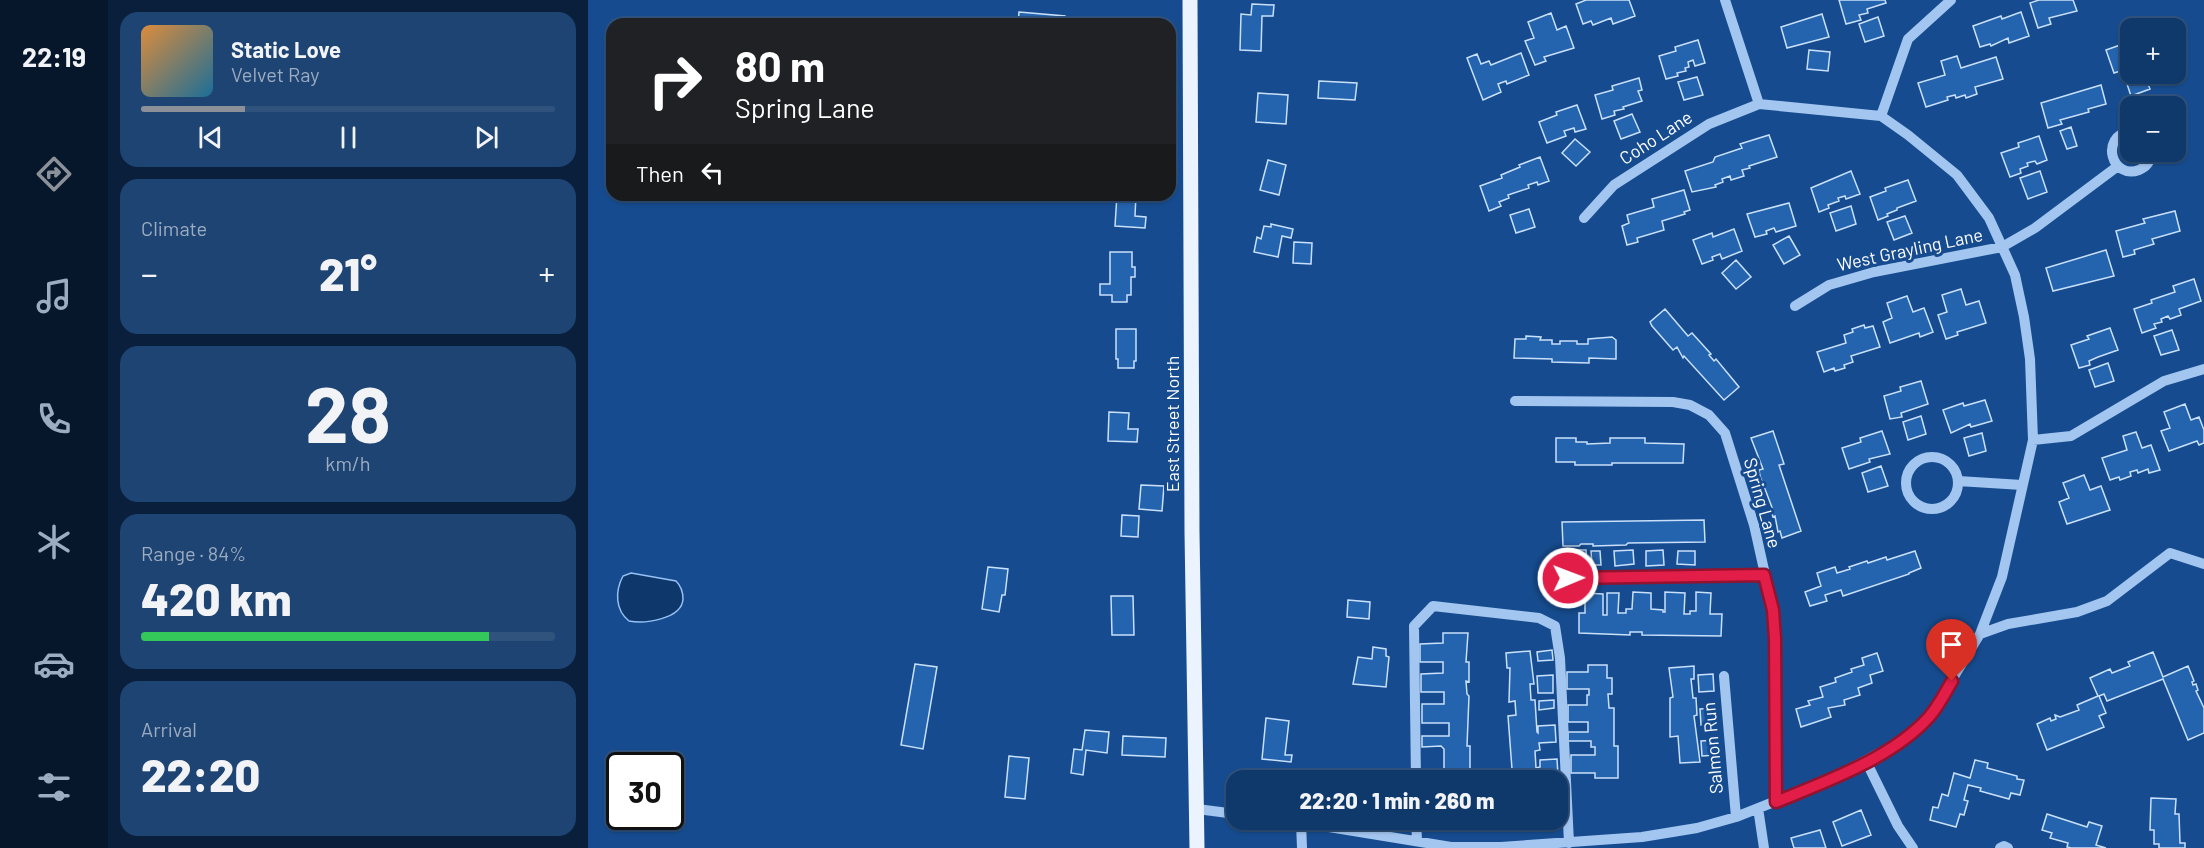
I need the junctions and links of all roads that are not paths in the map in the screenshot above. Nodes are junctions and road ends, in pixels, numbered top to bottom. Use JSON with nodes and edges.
{"nodes":[{"id":1,"x":1190,"y":0,"type":"edge"},
{"id":2,"x":1725,"y":0,"type":"edge"},
{"id":3,"x":1951,"y":0,"type":"edge"},
{"id":4,"x":1758,"y":104,"type":"junction"},
{"id":5,"x":1881,"y":116,"type":"junction"},
{"id":6,"x":2120,"y":135,"type":"edge"},
{"id":7,"x":2148,"y":162,"type":"edge"},
{"id":8,"x":2118,"y":166,"type":"junction"},
{"id":9,"x":1584,"y":218,"type":"dead end"},
{"id":10,"x":2002,"y":247,"type":"junction"},
{"id":11,"x":1795,"y":306,"type":"dead end"},
{"id":12,"x":2204,"y":369,"type":"edge"},
{"id":13,"x":1515,"y":401,"type":"dead end"},
{"id":14,"x":2033,"y":440,"type":"junction"},
{"id":15,"x":1958,"y":481,"type":"junction"},
{"id":16,"x":2022,"y":485,"type":"junction"},
{"id":17,"x":2204,"y":564,"type":"edge"},
{"id":18,"x":1764,"y":575,"type":"junction"},
{"id":19,"x":1568,"y":578,"type":"dead end"},
{"id":20,"x":1980,"y":634,"type":"junction"},
{"id":21,"x":1724,"y":676,"type":"dead end"},
{"id":22,"x":1866,"y":761,"type":"junction"},
{"id":23,"x":1416,"y":770,"type":"edge"},
{"id":24,"x":1565,"y":770,"type":"edge"},
{"id":25,"x":1776,"y":802,"type":"junction"},
{"id":26,"x":1758,"y":808,"type":"junction"},
{"id":27,"x":1197,"y":809,"type":"junction"},
{"id":28,"x":1226,"y":813,"type":"edge"},
{"id":29,"x":1736,"y":817,"type":"junction"},
{"id":30,"x":1568,"y":822,"type":"edge"},
{"id":31,"x":1301,"y":830,"type":"edge"},
{"id":32,"x":1347,"y":830,"type":"edge"},
{"id":33,"x":1416,"y":830,"type":"edge"},
{"id":34,"x":1417,"y":842,"type":"junction"},
{"id":35,"x":1569,"y":843,"type":"junction"},
{"id":36,"x":1602,"y":844,"type":"edge"},
{"id":37,"x":1197,"y":848,"type":"edge"},
{"id":38,"x":1302,"y":848,"type":"edge"},
{"id":39,"x":1451,"y":848,"type":"edge"},
{"id":40,"x":1764,"y":848,"type":"edge"},
{"id":41,"x":1913,"y":848,"type":"edge"},
{"id":42,"x":2000,"y":848,"type":"edge"},
{"id":43,"x":2008,"y":848,"type":"edge"}],
"edges":[{"from":1,"to":27,"type":"main road","name":"East Street North"},
{"from":2,"to":4,"type":"street"},
{"from":3,"to":5,"type":"street"},
{"from":4,"to":5,"type":"street"},
{"from":4,"to":9,"type":"street","name":"Coho Lane"},
{"from":5,"to":10,"type":"street"},
{"from":6,"to":8,"type":"street"},
{"from":7,"to":8,"type":"street"},
{"from":8,"to":10,"type":"street","name":"West Grayling Lane"},
{"from":10,"to":11,"type":"street","name":"West Grayling Lane"},
{"from":10,"to":14,"type":"street"},
{"from":12,"to":14,"type":"street"},
{"from":13,"to":18,"type":"street","name":"Spring Lane"},
{"from":14,"to":16,"type":"street"},
{"from":15,"to":15,"type":"street"},
{"from":15,"to":16,"type":"street"},
{"from":16,"to":20,"type":"street"},
{"from":17,"to":20,"type":"street"},
{"from":18,"to":19,"type":"street"},
{"from":18,"to":25,"type":"street","name":"Spring Lane"},
{"from":20,"to":22,"type":"street"},
{"from":21,"to":29,"type":"street","name":"Salmon Run"},
{"from":22,"to":25,"type":"street"},
{"from":22,"to":41,"type":"street"},
{"from":23,"to":24,"type":"street"},
{"from":25,"to":26,"type":"street"},
{"from":26,"to":29,"type":"street"},
{"from":26,"to":40,"type":"street"},
{"from":27,"to":28,"type":"street"},
{"from":27,"to":37,"type":"main road","name":"East Street North"},
{"from":29,"to":36,"type":"street"},
{"from":30,"to":35,"type":"street"},
{"from":31,"to":38,"type":"street"},
{"from":32,"to":34,"type":"street"},
{"from":33,"to":34,"type":"street"},
{"from":34,"to":39,"type":"street"},
{"from":35,"to":36,"type":"street"},
{"from":35,"to":39,"type":"street"},
{"from":42,"to":43,"type":"street"}]}
